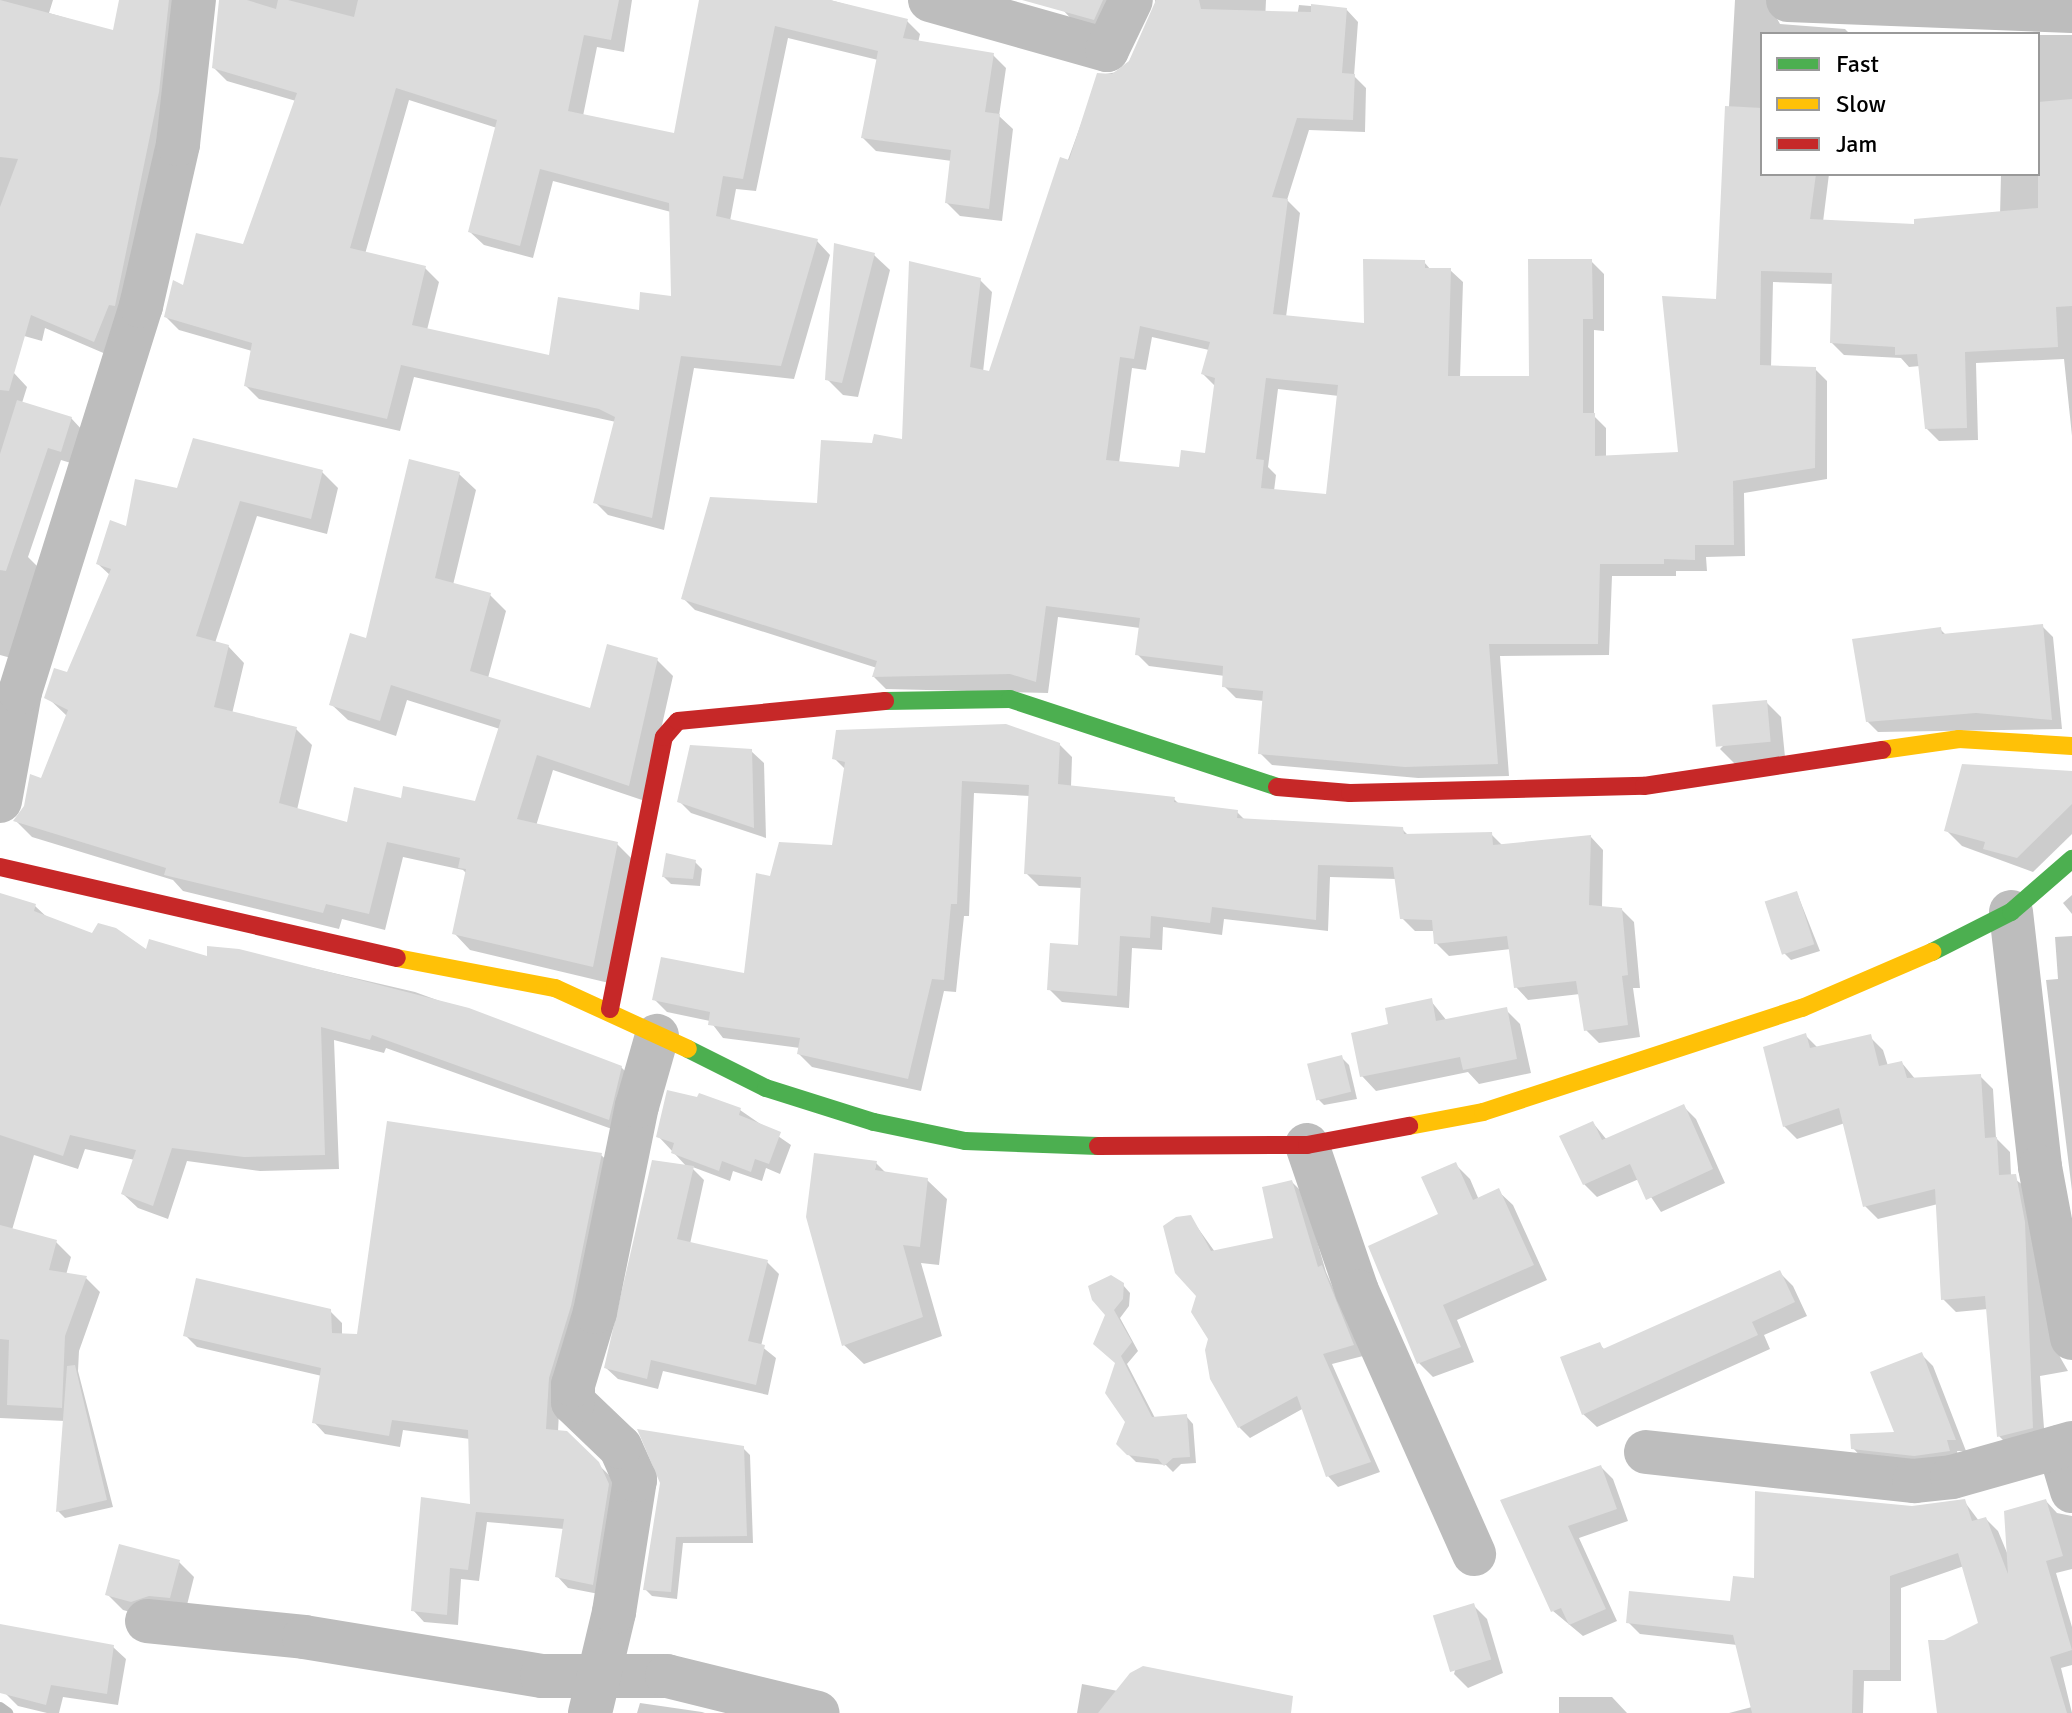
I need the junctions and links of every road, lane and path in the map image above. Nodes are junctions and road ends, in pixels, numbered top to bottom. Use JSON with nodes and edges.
{"nodes":[{"id":1,"x":194,"y":0,"type":"edge"},
{"id":2,"x":930,"y":0,"type":"edge"},
{"id":3,"x":1131,"y":0,"type":"edge"},
{"id":4,"x":1788,"y":0,"type":"edge"},
{"id":5,"x":2072,"y":11,"type":"edge"},
{"id":6,"x":2072,"y":746,"type":"edge"},
{"id":7,"x":0,"y":801,"type":"edge"},
{"id":8,"x":2072,"y":859,"type":"edge"},
{"id":9,"x":0,"y":867,"type":"edge"},
{"id":10,"x":2011,"y":912,"type":"junction"},
{"id":11,"x":610,"y":1009,"type":"junction"},
{"id":12,"x":657,"y":1036,"type":"junction"},
{"id":13,"x":1307,"y":1145,"type":"junction"},
{"id":14,"x":2072,"y":1338,"type":"edge"},
{"id":15,"x":2065,"y":1445,"type":"edge"},
{"id":16,"x":1646,"y":1452,"type":"dead end"},
{"id":17,"x":2072,"y":1491,"type":"edge"},
{"id":18,"x":1474,"y":1554,"type":"dead end"},
{"id":19,"x":147,"y":1621,"type":"dead end"},
{"id":20,"x":594,"y":1693,"type":"edge"},
{"id":21,"x":818,"y":1713,"type":"edge"}],
"edges":[{"from":1,"to":7,"type":"street"},
{"from":2,"to":3,"type":"street"},
{"from":4,"to":5,"type":"street"},
{"from":6,"to":11,"type":"street"},
{"from":8,"to":10,"type":"street"},
{"from":9,"to":11,"type":"street"},
{"from":10,"to":13,"type":"street"},
{"from":10,"to":14,"type":"street"},
{"from":11,"to":12,"type":"street"},
{"from":12,"to":13,"type":"street"},
{"from":12,"to":20,"type":"street"},
{"from":13,"to":18,"type":"street"},
{"from":15,"to":16,"type":"street"},
{"from":15,"to":17,"type":"street"},
{"from":19,"to":20,"type":"street"},
{"from":20,"to":21,"type":"street"}]}
